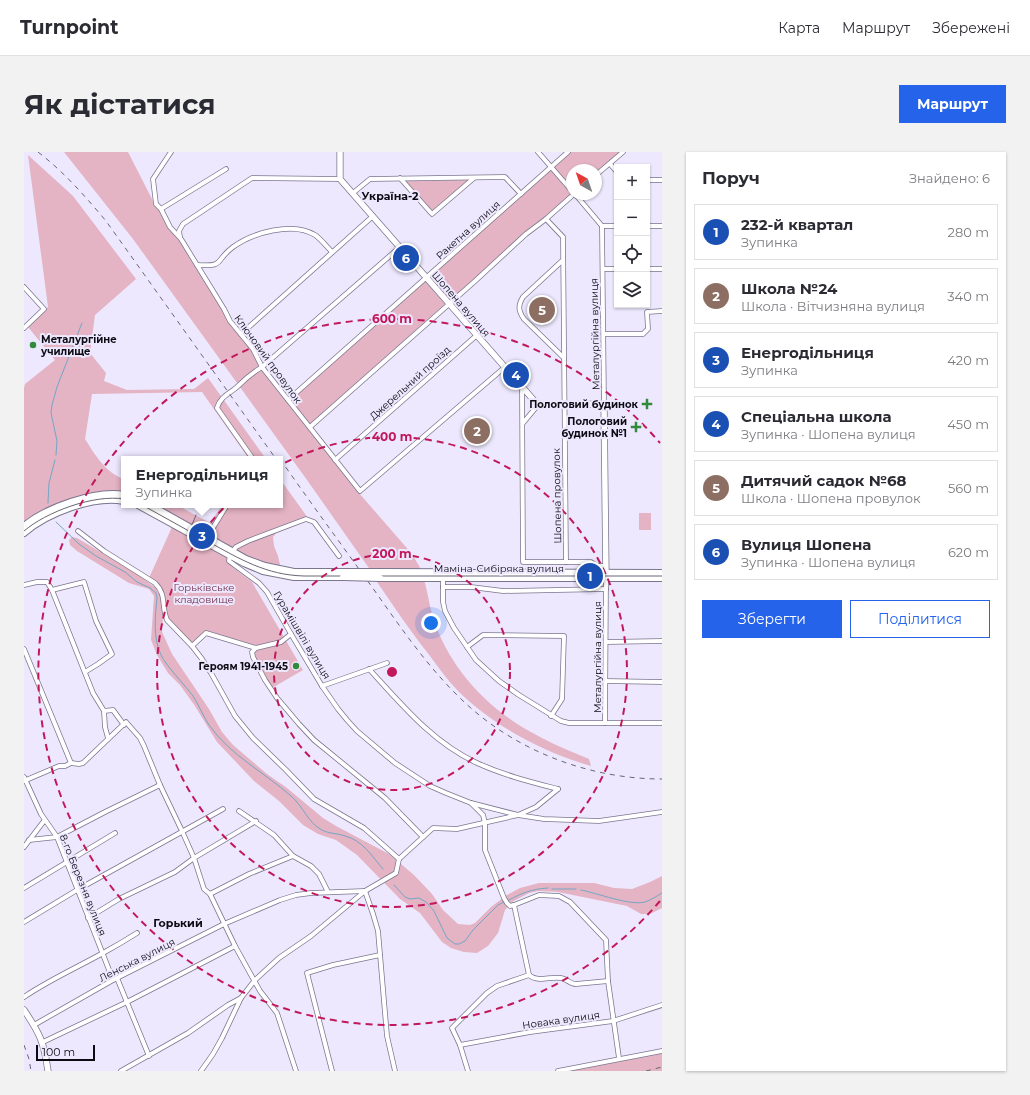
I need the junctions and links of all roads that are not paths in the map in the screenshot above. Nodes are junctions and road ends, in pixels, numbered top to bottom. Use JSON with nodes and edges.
{"nodes":[{"id":1,"x":171,"y":152,"type":"edge"},
{"id":2,"x":340,"y":152,"type":"edge"},
{"id":3,"x":538,"y":152,"type":"edge"},
{"id":4,"x":568,"y":152,"type":"edge"},
{"id":5,"x":623,"y":152,"type":"edge"},
{"id":6,"x":610,"y":164,"type":"junction"},
{"id":7,"x":551,"y":167,"type":"junction"},
{"id":8,"x":226,"y":169,"type":"dead end"},
{"id":9,"x":614,"y":169,"type":"edge"},
{"id":10,"x":602,"y":170,"type":"edge"},
{"id":11,"x":400,"y":178,"type":"junction"},
{"id":12,"x":474,"y":178,"type":"junction"},
{"id":13,"x":340,"y":179,"type":"junction"},
{"id":14,"x":650,"y":180,"type":"edge"},
{"id":15,"x":662,"y":180,"type":"edge"},
{"id":16,"x":566,"y":184,"type":"edge"},
{"id":17,"x":353,"y":193,"type":"junction"},
{"id":18,"x":521,"y":194,"type":"junction"},
{"id":19,"x":567,"y":200,"type":"edge"},
{"id":20,"x":579,"y":200,"type":"edge"},
{"id":21,"x":161,"y":209,"type":"junction"},
{"id":22,"x":373,"y":216,"type":"junction"},
{"id":23,"x":546,"y":219,"type":"junction"},
{"id":24,"x":602,"y":226,"type":"junction"},
{"id":25,"x":614,"y":226,"type":"edge"},
{"id":26,"x":650,"y":226,"type":"edge"},
{"id":27,"x":662,"y":226,"type":"edge"},
{"id":28,"x":181,"y":239,"type":"junction"},
{"id":29,"x":400,"y":247,"type":"junction"},
{"id":30,"x":332,"y":252,"type":"junction"},
{"id":31,"x":563,"y":260,"type":"junction"},
{"id":32,"x":197,"y":265,"type":"junction"},
{"id":33,"x":603,"y":269,"type":"junction"},
{"id":34,"x":614,"y":269,"type":"edge"},
{"id":35,"x":650,"y":269,"type":"edge"},
{"id":36,"x":662,"y":269,"type":"edge"},
{"id":37,"x":427,"y":278,"type":"junction"},
{"id":38,"x":24,"y":287,"type":"edge"},
{"id":39,"x":449,"y":303,"type":"junction"},
{"id":40,"x":662,"y":311,"type":"edge"},
{"id":41,"x":24,"y":328,"type":"edge"},
{"id":42,"x":241,"y":334,"type":"junction"},
{"id":43,"x":604,"y":334,"type":"junction"},
{"id":44,"x":477,"y":335,"type":"junction"},
{"id":45,"x":564,"y":358,"type":"junction"},
{"id":46,"x":262,"y":367,"type":"junction"},
{"id":47,"x":505,"y":367,"type":"junction"},
{"id":48,"x":522,"y":387,"type":"junction"},
{"id":49,"x":288,"y":400,"type":"junction"},
{"id":50,"x":604,"y":404,"type":"junction"},
{"id":51,"x":538,"y":405,"type":"junction"},
{"id":52,"x":565,"y":405,"type":"junction"},
{"id":53,"x":522,"y":423,"type":"junction"},
{"id":54,"x":310,"y":427,"type":"junction"},
{"id":55,"x":251,"y":456,"type":"edge"},
{"id":56,"x":335,"y":460,"type":"junction"},
{"id":57,"x":121,"y":495,"type":"edge"},
{"id":58,"x":121,"y":501,"type":"edge"},
{"id":59,"x":144,"y":508,"type":"edge"},
{"id":60,"x":155,"y":508,"type":"edge"},
{"id":61,"x":224,"y":508,"type":"edge"},
{"id":62,"x":24,"y":526,"type":"edge"},
{"id":63,"x":78,"y":531,"type":"dead end"},
{"id":64,"x":24,"y":533,"type":"edge"},
{"id":65,"x":206,"y":539,"type":"junction"},
{"id":66,"x":231,"y":553,"type":"junction"},
{"id":67,"x":339,"y":556,"type":"dead end"},
{"id":68,"x":566,"y":562,"type":"junction"},
{"id":69,"x":606,"y":572,"type":"junction"},
{"id":70,"x":662,"y":573,"type":"edge"},
{"id":71,"x":443,"y":575,"type":"junction"},
{"id":72,"x":662,"y":578,"type":"edge"},
{"id":73,"x":24,"y":586,"type":"edge"},
{"id":74,"x":443,"y":587,"type":"junction"},
{"id":75,"x":606,"y":589,"type":"junction"},
{"id":76,"x":52,"y":590,"type":"junction"},
{"id":77,"x":291,"y":634,"type":"junction"},
{"id":78,"x":606,"y":642,"type":"junction"},
{"id":79,"x":662,"y":642,"type":"edge"},
{"id":80,"x":192,"y":646,"type":"junction"},
{"id":81,"x":467,"y":647,"type":"junction"},
{"id":82,"x":256,"y":648,"type":"junction"},
{"id":83,"x":24,"y":649,"type":"edge"},
{"id":84,"x":387,"y":663,"type":"dead end"},
{"id":85,"x":369,"y":669,"type":"junction"},
{"id":86,"x":85,"y":672,"type":"junction"},
{"id":87,"x":605,"y":681,"type":"junction"},
{"id":88,"x":662,"y":682,"type":"edge"},
{"id":89,"x":322,"y":686,"type":"junction"},
{"id":90,"x":104,"y":711,"type":"junction"},
{"id":91,"x":551,"y":716,"type":"junction"},
{"id":92,"x":605,"y":723,"type":"junction"},
{"id":93,"x":662,"y":723,"type":"edge"},
{"id":94,"x":124,"y":725,"type":"junction"},
{"id":95,"x":108,"y":738,"type":"junction"},
{"id":96,"x":71,"y":763,"type":"junction"},
{"id":97,"x":24,"y":779,"type":"edge"},
{"id":98,"x":160,"y":785,"type":"junction"},
{"id":99,"x":471,"y":803,"type":"junction"},
{"id":100,"x":223,"y":809,"type":"dead end"},
{"id":101,"x":240,"y":811,"type":"dead end"},
{"id":102,"x":662,"y":812,"type":"edge"},
{"id":103,"x":518,"y":815,"type":"junction"},
{"id":104,"x":44,"y":820,"type":"junction"},
{"id":105,"x":256,"y":821,"type":"junction"},
{"id":106,"x":485,"y":823,"type":"junction"},
{"id":107,"x":182,"y":831,"type":"junction"},
{"id":108,"x":115,"y":833,"type":"dead end"},
{"id":109,"x":57,"y":837,"type":"junction"},
{"id":110,"x":423,"y":837,"type":"junction"},
{"id":111,"x":29,"y":840,"type":"junction"},
{"id":112,"x":24,"y":846,"type":"edge"},
{"id":113,"x":293,"y":856,"type":"junction"},
{"id":114,"x":194,"y":858,"type":"junction"},
{"id":115,"x":399,"y":859,"type":"junction"},
{"id":116,"x":66,"y":862,"type":"junction"},
{"id":117,"x":24,"y":888,"type":"edge"},
{"id":118,"x":77,"y":890,"type":"junction"},
{"id":119,"x":328,"y":892,"type":"junction"},
{"id":120,"x":365,"y":892,"type":"junction"},
{"id":121,"x":210,"y":894,"type":"junction"},
{"id":122,"x":514,"y":905,"type":"junction"},
{"id":123,"x":88,"y":918,"type":"junction"},
{"id":124,"x":24,"y":922,"type":"edge"},
{"id":125,"x":224,"y":924,"type":"junction"},
{"id":126,"x":137,"y":933,"type":"dead end"},
{"id":127,"x":235,"y":946,"type":"junction"},
{"id":128,"x":102,"y":954,"type":"junction"},
{"id":129,"x":380,"y":955,"type":"junction"},
{"id":130,"x":529,"y":975,"type":"junction"},
{"id":131,"x":115,"y":979,"type":"junction"},
{"id":132,"x":255,"y":980,"type":"junction"},
{"id":133,"x":608,"y":981,"type":"junction"},
{"id":134,"x":24,"y":997,"type":"edge"},
{"id":135,"x":241,"y":998,"type":"junction"},
{"id":136,"x":127,"y":1002,"type":"junction"},
{"id":137,"x":662,"y":1005,"type":"edge"},
{"id":138,"x":24,"y":1010,"type":"edge"},
{"id":139,"x":613,"y":1021,"type":"junction"},
{"id":140,"x":34,"y":1025,"type":"junction"},
{"id":141,"x":43,"y":1042,"type":"junction"},
{"id":142,"x":460,"y":1045,"type":"junction"},
{"id":143,"x":662,"y":1051,"type":"edge"},
{"id":144,"x":149,"y":1056,"type":"junction"},
{"id":145,"x":619,"y":1058,"type":"junction"},
{"id":146,"x":48,"y":1071,"type":"edge"},
{"id":147,"x":121,"y":1071,"type":"edge"},
{"id":148,"x":201,"y":1071,"type":"edge"},
{"id":149,"x":296,"y":1071,"type":"edge"},
{"id":150,"x":332,"y":1071,"type":"edge"},
{"id":151,"x":395,"y":1071,"type":"edge"},
{"id":152,"x":468,"y":1071,"type":"edge"},
{"id":153,"x":558,"y":1071,"type":"edge"}],
"edges":[{"from":1,"to":21,"type":"street","name":"Ключовий провулок"},
{"from":2,"to":13,"type":"street"},
{"from":3,"to":7,"type":"street"},
{"from":4,"to":7,"type":"street","name":"Ракетна вулиця"},
{"from":5,"to":6,"type":"street"},
{"from":6,"to":9,"type":"street"},
{"from":6,"to":10,"type":"street"},
{"from":7,"to":16,"type":"street"},
{"from":7,"to":18,"type":"street","name":"Ракетна вулиця"},
{"from":8,"to":21,"type":"street"},
{"from":11,"to":12,"type":"street"},
{"from":11,"to":12,"type":"street"},
{"from":11,"to":17,"type":"street"},
{"from":12,"to":18,"type":"street"},
{"from":13,"to":17,"type":"street","name":"Шопена вулиця"},
{"from":13,"to":28,"type":"street"},
{"from":14,"to":15,"type":"street"},
{"from":17,"to":22,"type":"street","name":"Шопена вулиця"},
{"from":18,"to":37,"type":"street","name":"Ракетна вулиця"},
{"from":19,"to":23,"type":"street"},
{"from":20,"to":24,"type":"street"},
{"from":21,"to":28,"type":"street","name":"Ключовий провулок"},
{"from":22,"to":29,"type":"street","name":"Шопена вулиця"},
{"from":22,"to":30,"type":"street"},
{"from":23,"to":31,"type":"street","name":"Шопена провулок"},
{"from":23,"to":39,"type":"street"},
{"from":24,"to":25,"type":"street"},
{"from":24,"to":33,"type":"street","name":"Металургійна вулиця"},
{"from":26,"to":27,"type":"street"},
{"from":28,"to":32,"type":"street","name":"Ключовий провулок"},
{"from":29,"to":37,"type":"street","name":"Шопена вулиця"},
{"from":29,"to":46,"type":"street"},
{"from":30,"to":32,"type":"street"},
{"from":30,"to":42,"type":"street"},
{"from":31,"to":45,"type":"street","name":"Шопена провулок"},
{"from":31,"to":45,"type":"street"},
{"from":32,"to":42,"type":"street","name":"Ключовий провулок"},
{"from":33,"to":34,"type":"street"},
{"from":33,"to":43,"type":"street","name":"Металургійна вулиця"},
{"from":35,"to":36,"type":"street"},
{"from":37,"to":39,"type":"street","name":"Шопена вулиця"},
{"from":37,"to":49,"type":"street","name":"Ракетна вулиця"},
{"from":38,"to":41,"type":"street"},
{"from":39,"to":44,"type":"street","name":"Шопена вулиця"},
{"from":39,"to":54,"type":"street"},
{"from":40,"to":43,"type":"street"},
{"from":42,"to":46,"type":"street","name":"Ключовий провулок"},
{"from":43,"to":50,"type":"street","name":"Металургійна вулиця"},
{"from":44,"to":47,"type":"street","name":"Шопена вулиця"},
{"from":44,"to":56,"type":"street","name":"Джерельний проїзд"},
{"from":45,"to":52,"type":"street","name":"Шопена провулок"},
{"from":46,"to":49,"type":"street","name":"Ключовий провулок"},
{"from":46,"to":55,"type":"street"},
{"from":47,"to":48,"type":"street","name":"Шопена вулиця"},
{"from":47,"to":56,"type":"street","name":"Ключовий провулок"},
{"from":48,"to":51,"type":"street","name":"Шопена вулиця"},
{"from":48,"to":53,"type":"street"},
{"from":49,"to":54,"type":"street","name":"Ключовий провулок"},
{"from":50,"to":52,"type":"street"},
{"from":50,"to":69,"type":"street","name":"Металургійна вулиця"},
{"from":51,"to":52,"type":"street"},
{"from":51,"to":53,"type":"street"},
{"from":52,"to":68,"type":"street","name":"Шопена провулок"},
{"from":53,"to":68,"type":"street"},
{"from":54,"to":56,"type":"street","name":"Ключовий провулок"},
{"from":57,"to":62,"type":"main road"},
{"from":58,"to":64,"type":"main road"},
{"from":59,"to":65,"type":"main road","name":"Маміна-Сибіряка вулиця"},
{"from":60,"to":65,"type":"main road","name":"Маміна-Сибіряка вулиця"},
{"from":61,"to":65,"type":"street"},
{"from":63,"to":80,"type":"street"},
{"from":65,"to":66,"type":"main road","name":"Маміна-Сибіряка вулиця"},
{"from":66,"to":67,"type":"street"},
{"from":66,"to":71,"type":"main road","name":"Маміна-Сибіряка вулиця","bridge":true},
{"from":66,"to":77,"type":"street","name":"Гурамішвілі вулиця"},
{"from":68,"to":69,"type":"street"},
{"from":69,"to":70,"type":"main road","name":"Маміна-Сибіряка вулиця"},
{"from":69,"to":71,"type":"main road","name":"Маміна-Сибіряка вулиця"},
{"from":69,"to":72,"type":"main road","name":"Маміна-Сибіряка вулиця"},
{"from":69,"to":75,"type":"street","name":"Металургійна вулиця"},
{"from":71,"to":74,"type":"street"},
{"from":73,"to":76,"type":"street"},
{"from":74,"to":75,"type":"street"},
{"from":74,"to":81,"type":"street"},
{"from":75,"to":78,"type":"street","name":"Металургійна вулиця"},
{"from":76,"to":86,"type":"street"},
{"from":76,"to":86,"type":"street"},
{"from":77,"to":82,"type":"street"},
{"from":77,"to":89,"type":"street","name":"Гурамішвілі вулиця"},
{"from":78,"to":79,"type":"street"},
{"from":78,"to":87,"type":"street","name":"Металургійна вулиця"},
{"from":80,"to":82,"type":"street"},
{"from":80,"to":115,"type":"street"},
{"from":81,"to":91,"type":"street"},
{"from":81,"to":91,"type":"street"},
{"from":82,"to":110,"type":"street"},
{"from":83,"to":96,"type":"street"},
{"from":84,"to":85,"type":"street"},
{"from":85,"to":89,"type":"street"},
{"from":85,"to":103,"type":"street"},
{"from":86,"to":90,"type":"street"},
{"from":87,"to":88,"type":"street"},
{"from":87,"to":92,"type":"street","name":"Металургійна вулиця"},
{"from":89,"to":99,"type":"street","name":"Гурамішвілі вулиця"},
{"from":90,"to":94,"type":"street"},
{"from":90,"to":95,"type":"street"},
{"from":91,"to":92,"type":"street"},
{"from":92,"to":93,"type":"street"},
{"from":94,"to":95,"type":"street"},
{"from":94,"to":98,"type":"street"},
{"from":95,"to":96,"type":"street"},
{"from":96,"to":97,"type":"street"},
{"from":97,"to":104,"type":"street","name":"8-го Березня вулиця"},
{"from":98,"to":107,"type":"street"},
{"from":98,"to":109,"type":"street"},
{"from":99,"to":103,"type":"street","name":"Гурамішвілі вулиця"},
{"from":99,"to":106,"type":"street","name":"Гурамішвілі вулиця"},
{"from":100,"to":107,"type":"street"},
{"from":101,"to":105,"type":"street"},
{"from":102,"to":103,"type":"street","name":"Гурамішвілі вулиця"},
{"from":103,"to":106,"type":"street","name":"Гурамішвілі вулиця"},
{"from":104,"to":109,"type":"street","name":"8-го Березня вулиця"},
{"from":104,"to":111,"type":"street"},
{"from":105,"to":113,"type":"street"},
{"from":105,"to":114,"type":"street"},
{"from":106,"to":110,"type":"street","name":"Гурамішвілі вулиця"},
{"from":106,"to":122,"type":"street"},
{"from":107,"to":114,"type":"street"},
{"from":107,"to":118,"type":"street"},
{"from":108,"to":116,"type":"street"},
{"from":109,"to":111,"type":"street"},
{"from":109,"to":116,"type":"street","name":"8-го Березня вулиця"},
{"from":110,"to":115,"type":"street","name":"Гурамішвілі вулиця"},
{"from":111,"to":112,"type":"street"},
{"from":113,"to":119,"type":"street"},
{"from":113,"to":121,"type":"street"},
{"from":114,"to":121,"type":"street"},
{"from":114,"to":123,"type":"street"},
{"from":115,"to":120,"type":"street"},
{"from":116,"to":117,"type":"street"},
{"from":116,"to":118,"type":"street","name":"8-го Березня вулиця"},
{"from":118,"to":123,"type":"street","name":"8-го Березня вулиця"},
{"from":118,"to":124,"type":"street"},
{"from":119,"to":120,"type":"street","name":"Ленська вулиця"},
{"from":119,"to":125,"type":"street","name":"Ленська вулиця"},
{"from":120,"to":129,"type":"street"},
{"from":120,"to":132,"type":"street"},
{"from":121,"to":125,"type":"street"},
{"from":122,"to":130,"type":"street"},
{"from":122,"to":133,"type":"street"},
{"from":123,"to":128,"type":"street","name":"8-го Березня вулиця"},
{"from":125,"to":127,"type":"street"},
{"from":125,"to":131,"type":"street","name":"Ленська вулиця"},
{"from":126,"to":128,"type":"street"},
{"from":127,"to":132,"type":"street"},
{"from":127,"to":136,"type":"street"},
{"from":128,"to":131,"type":"street","name":"8-го Березня вулиця"},
{"from":128,"to":134,"type":"street"},
{"from":129,"to":150,"type":"street"},
{"from":129,"to":151,"type":"street"},
{"from":130,"to":133,"type":"street"},
{"from":130,"to":142,"type":"street"},
{"from":131,"to":136,"type":"street","name":"8-го Березня вулиця"},
{"from":131,"to":140,"type":"street","name":"Ленська вулиця"},
{"from":132,"to":135,"type":"street"},
{"from":132,"to":149,"type":"street"},
{"from":133,"to":139,"type":"street"},
{"from":135,"to":144,"type":"street"},
{"from":135,"to":148,"type":"street"},
{"from":136,"to":141,"type":"street"},
{"from":136,"to":144,"type":"street","name":"8-го Березня вулиця"},
{"from":137,"to":139,"type":"street","name":"Новака вулиця"},
{"from":138,"to":140,"type":"street"},
{"from":139,"to":142,"type":"street","name":"Новака вулиця"},
{"from":139,"to":145,"type":"street"},
{"from":140,"to":141,"type":"street"},
{"from":141,"to":146,"type":"street"},
{"from":142,"to":152,"type":"street"},
{"from":143,"to":145,"type":"street"},
{"from":144,"to":147,"type":"street"},
{"from":145,"to":153,"type":"street"}]}
